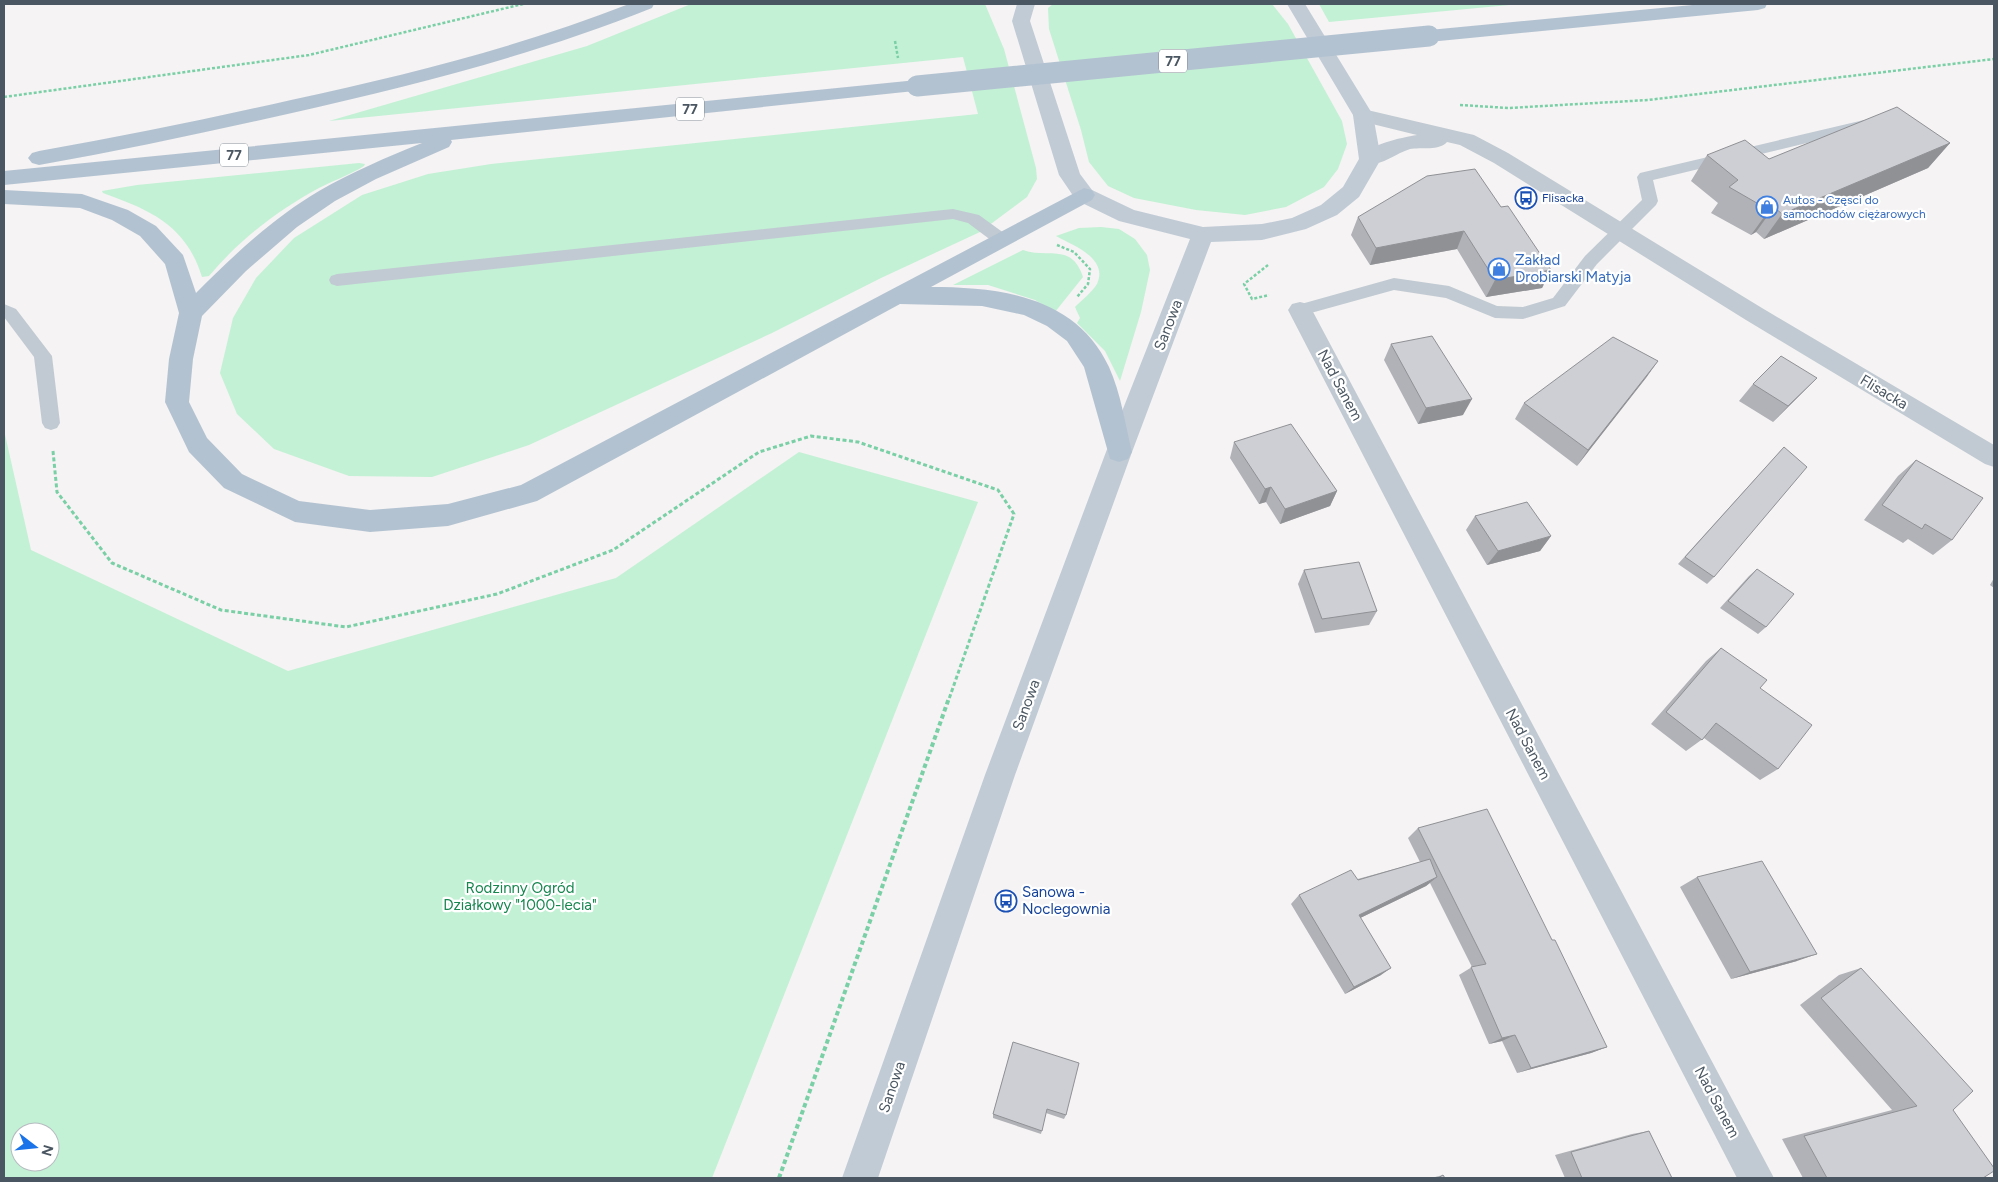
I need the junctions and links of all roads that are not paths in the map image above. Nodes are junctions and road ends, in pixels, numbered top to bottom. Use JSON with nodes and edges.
{"nodes":[{"id":1,"x":645,"y":4,"type":"edge"},
{"id":2,"x":1026,"y":4,"type":"edge"},
{"id":3,"x":1296,"y":4,"type":"edge"},
{"id":4,"x":1758,"y":4,"type":"edge"},
{"id":5,"x":1363,"y":114,"type":"junction"},
{"id":6,"x":1878,"y":121,"type":"edge"},
{"id":7,"x":464,"y":132,"type":"junction"},
{"id":8,"x":1467,"y":140,"type":"junction"},
{"id":9,"x":1370,"y":159,"type":"junction"},
{"id":10,"x":4,"y":164,"type":"edge"},
{"id":11,"x":4,"y":178,"type":"edge"},
{"id":12,"x":1084,"y":196,"type":"junction"},
{"id":13,"x":4,"y":197,"type":"edge"},
{"id":14,"x":1619,"y":231,"type":"junction"},
{"id":15,"x":1203,"y":235,"type":"junction"},
{"id":16,"x":1002,"y":240,"type":"junction"},
{"id":17,"x":336,"y":280,"type":"dead end"},
{"id":18,"x":895,"y":298,"type":"junction"},
{"id":19,"x":1288,"y":302,"type":"joint"},
{"id":20,"x":4,"y":310,"type":"edge"},
{"id":21,"x":191,"y":313,"type":"junction"},
{"id":22,"x":51,"y":423,"type":"dead end"},
{"id":23,"x":1119,"y":452,"type":"junction"},
{"id":24,"x":1994,"y":457,"type":"edge"},
{"id":25,"x":860,"y":1178,"type":"edge"},
{"id":26,"x":1756,"y":1178,"type":"edge"}],
"edges":[{"from":1,"to":10,"type":"main road"},
{"from":2,"to":12,"type":"main road"},
{"from":3,"to":5,"type":"main road"},
{"from":4,"to":7,"type":"main road","number":"77","bridge":true},
{"from":5,"to":8,"type":"street","name":"Flisacka"},
{"from":5,"to":9,"type":"main road"},
{"from":6,"to":14,"type":"lane"},
{"from":7,"to":11,"type":"main road","number":"77"},
{"from":7,"to":21,"type":"main road"},
{"from":8,"to":9,"type":"street","name":"Flisacka"},
{"from":8,"to":14,"type":"street","name":"Flisacka"},
{"from":9,"to":15,"type":"main road"},
{"from":12,"to":15,"type":"main road"},
{"from":12,"to":16,"type":"main road"},
{"from":13,"to":21,"type":"main road"},
{"from":14,"to":19,"type":"lane"},
{"from":14,"to":24,"type":"street","name":"Flisacka"},
{"from":15,"to":23,"type":"main road","name":"Sanowa"},
{"from":16,"to":17,"type":"lane"},
{"from":16,"to":18,"type":"main road"},
{"from":18,"to":21,"type":"main road"},
{"from":18,"to":23,"type":"main road"},
{"from":19,"to":26,"type":"street","name":"Nad Sanem"},
{"from":20,"to":22,"type":"lane"},
{"from":23,"to":25,"type":"main road","name":"Sanowa"}]}
